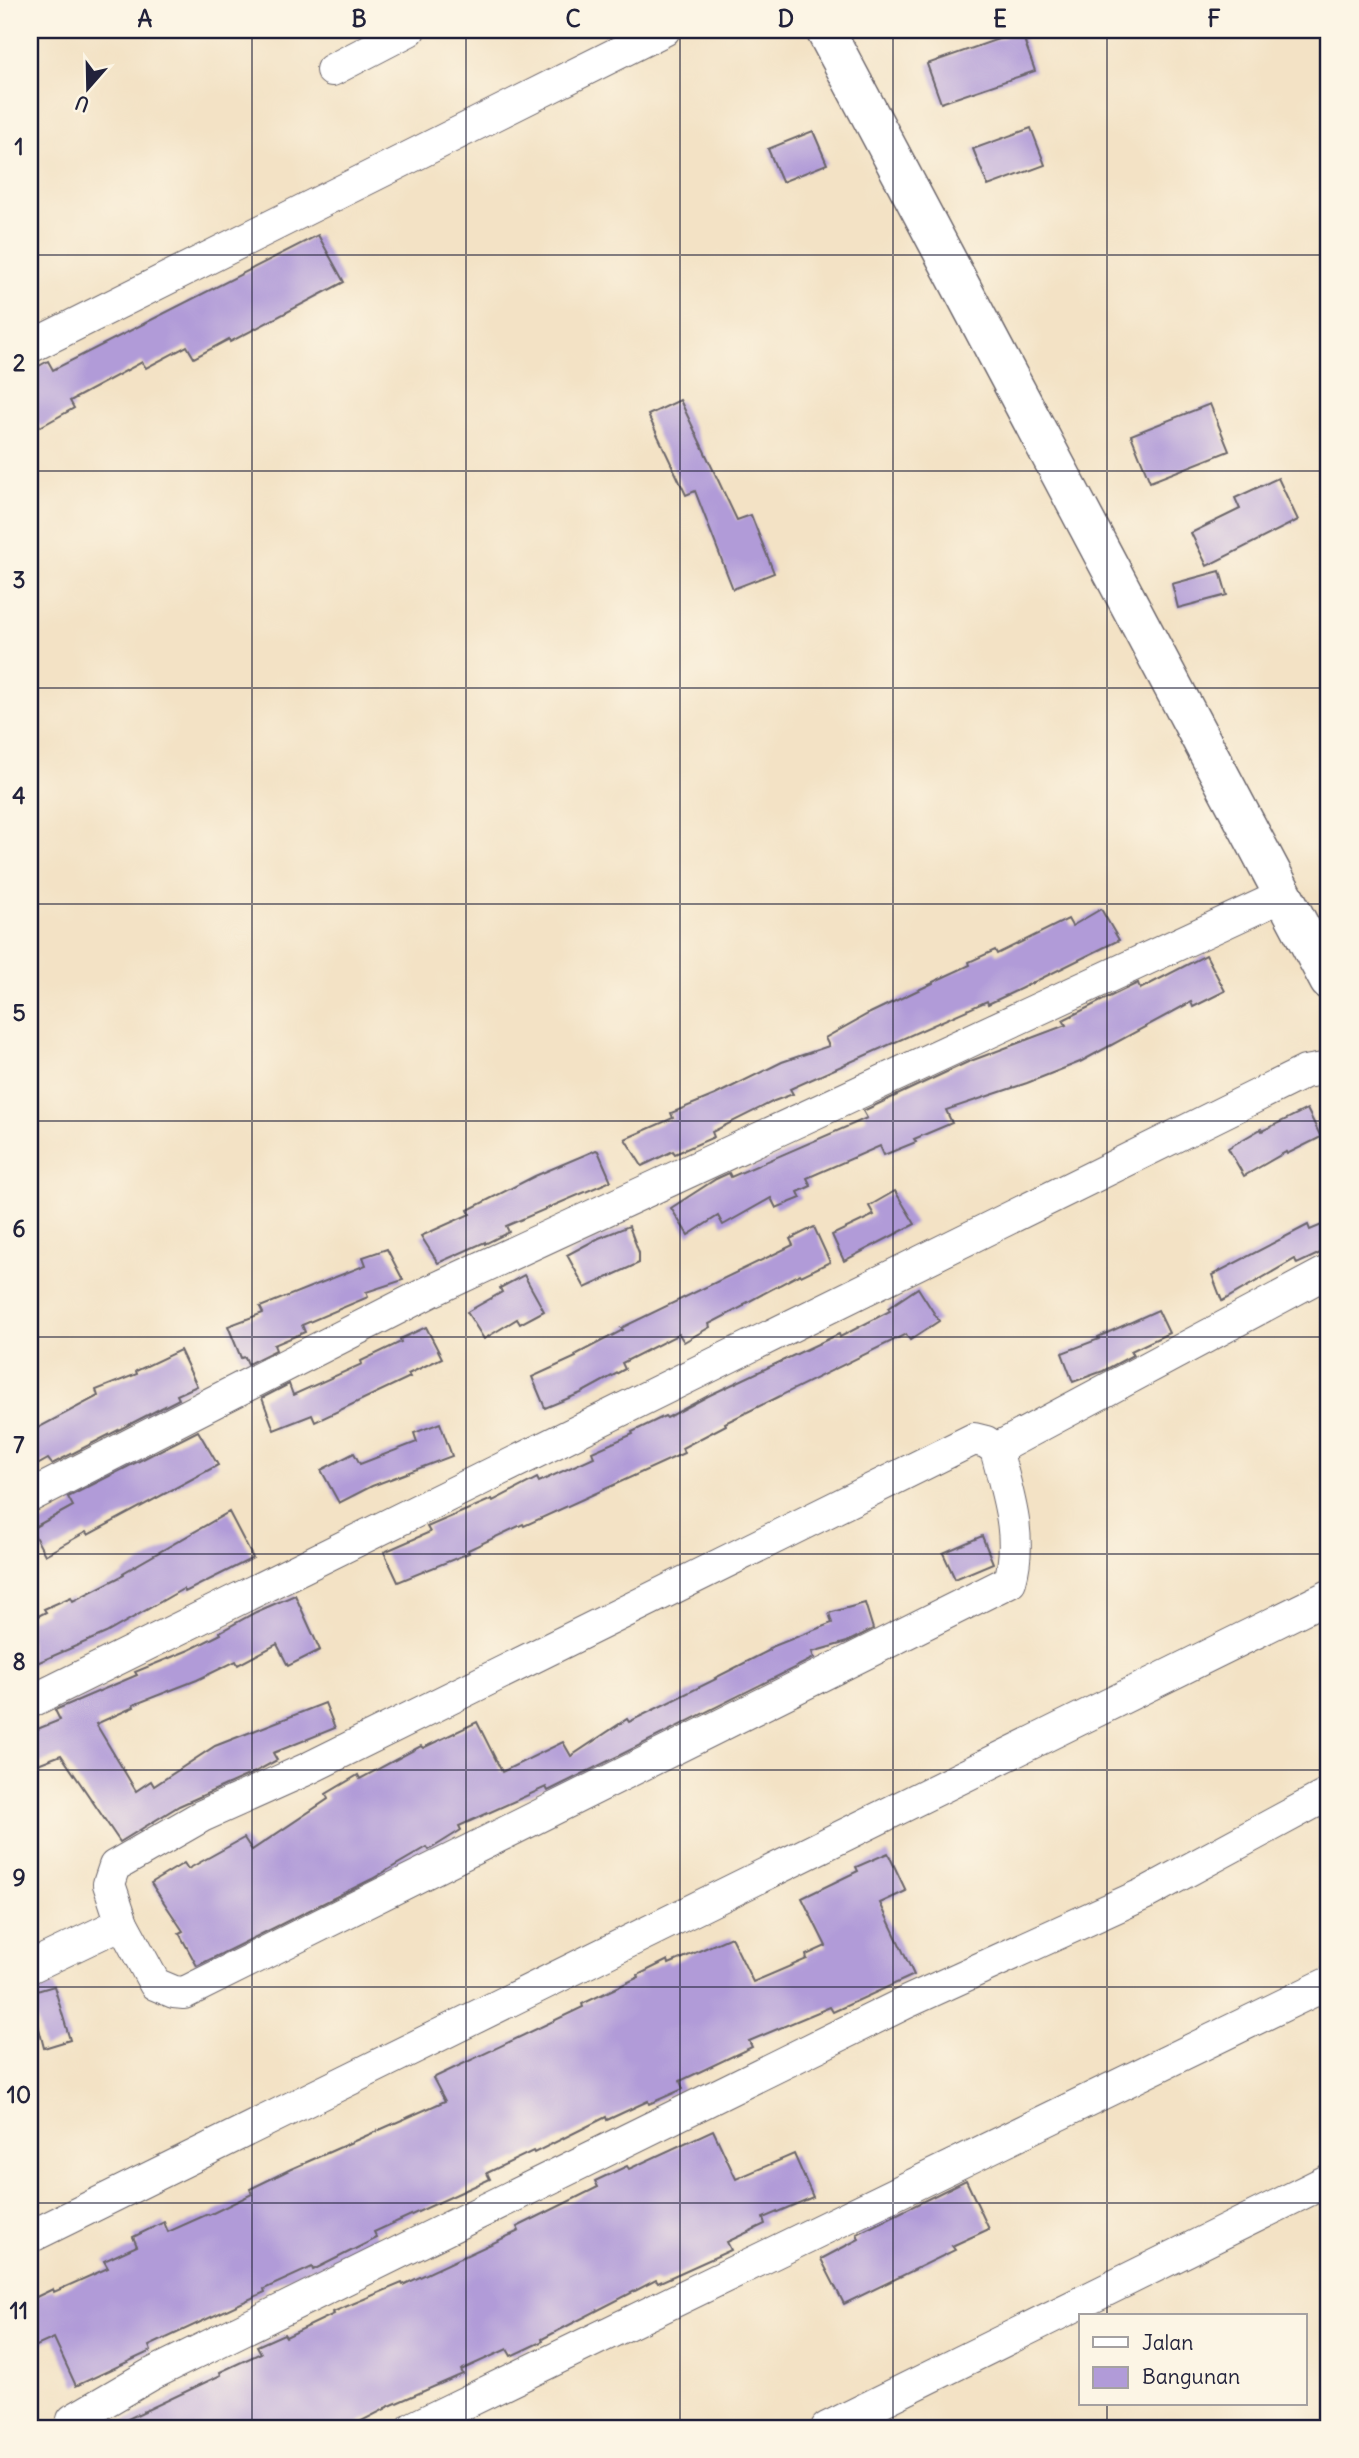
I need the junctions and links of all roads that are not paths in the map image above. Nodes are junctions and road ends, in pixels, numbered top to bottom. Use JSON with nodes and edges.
{"nodes":[{"id":1,"x":409,"y":30,"type":"edge"},
{"id":2,"x":664,"y":30,"type":"edge"},
{"id":3,"x":825,"y":30,"type":"edge"},
{"id":4,"x":332,"y":70,"type":"dead end"},
{"id":5,"x":30,"y":347,"type":"edge"},
{"id":6,"x":1284,"y":895,"type":"junction"},
{"id":7,"x":1329,"y":981,"type":"edge"},
{"id":8,"x":1329,"y":1068,"type":"edge"},
{"id":9,"x":1329,"y":1271,"type":"edge"},
{"id":10,"x":996,"y":1449,"type":"junction"},
{"id":11,"x":30,"y":1496,"type":"edge"},
{"id":12,"x":1329,"y":1596,"type":"edge"},
{"id":13,"x":30,"y":1702,"type":"edge"},
{"id":14,"x":1329,"y":1794,"type":"edge"},
{"id":15,"x":122,"y":1923,"type":"junction"},
{"id":16,"x":30,"y":1967,"type":"edge"},
{"id":17,"x":1329,"y":1983,"type":"edge"},
{"id":18,"x":1329,"y":2180,"type":"edge"},
{"id":19,"x":30,"y":2237,"type":"edge"},
{"id":20,"x":71,"y":2428,"type":"edge"},
{"id":21,"x":413,"y":2428,"type":"edge"},
{"id":22,"x":827,"y":2428,"type":"edge"}],
"edges":[{"from":1,"to":4,"type":"street"},
{"from":2,"to":5,"type":"street"},
{"from":3,"to":6,"type":"street"},
{"from":6,"to":7,"type":"street"},
{"from":6,"to":11,"type":"street"},
{"from":8,"to":13,"type":"street"},
{"from":9,"to":10,"type":"street"},
{"from":10,"to":15,"type":"street"},
{"from":10,"to":15,"type":"street"},
{"from":12,"to":19,"type":"street"},
{"from":14,"to":20,"type":"street"},
{"from":15,"to":16,"type":"street"},
{"from":17,"to":21,"type":"street"},
{"from":18,"to":22,"type":"street"}]}
